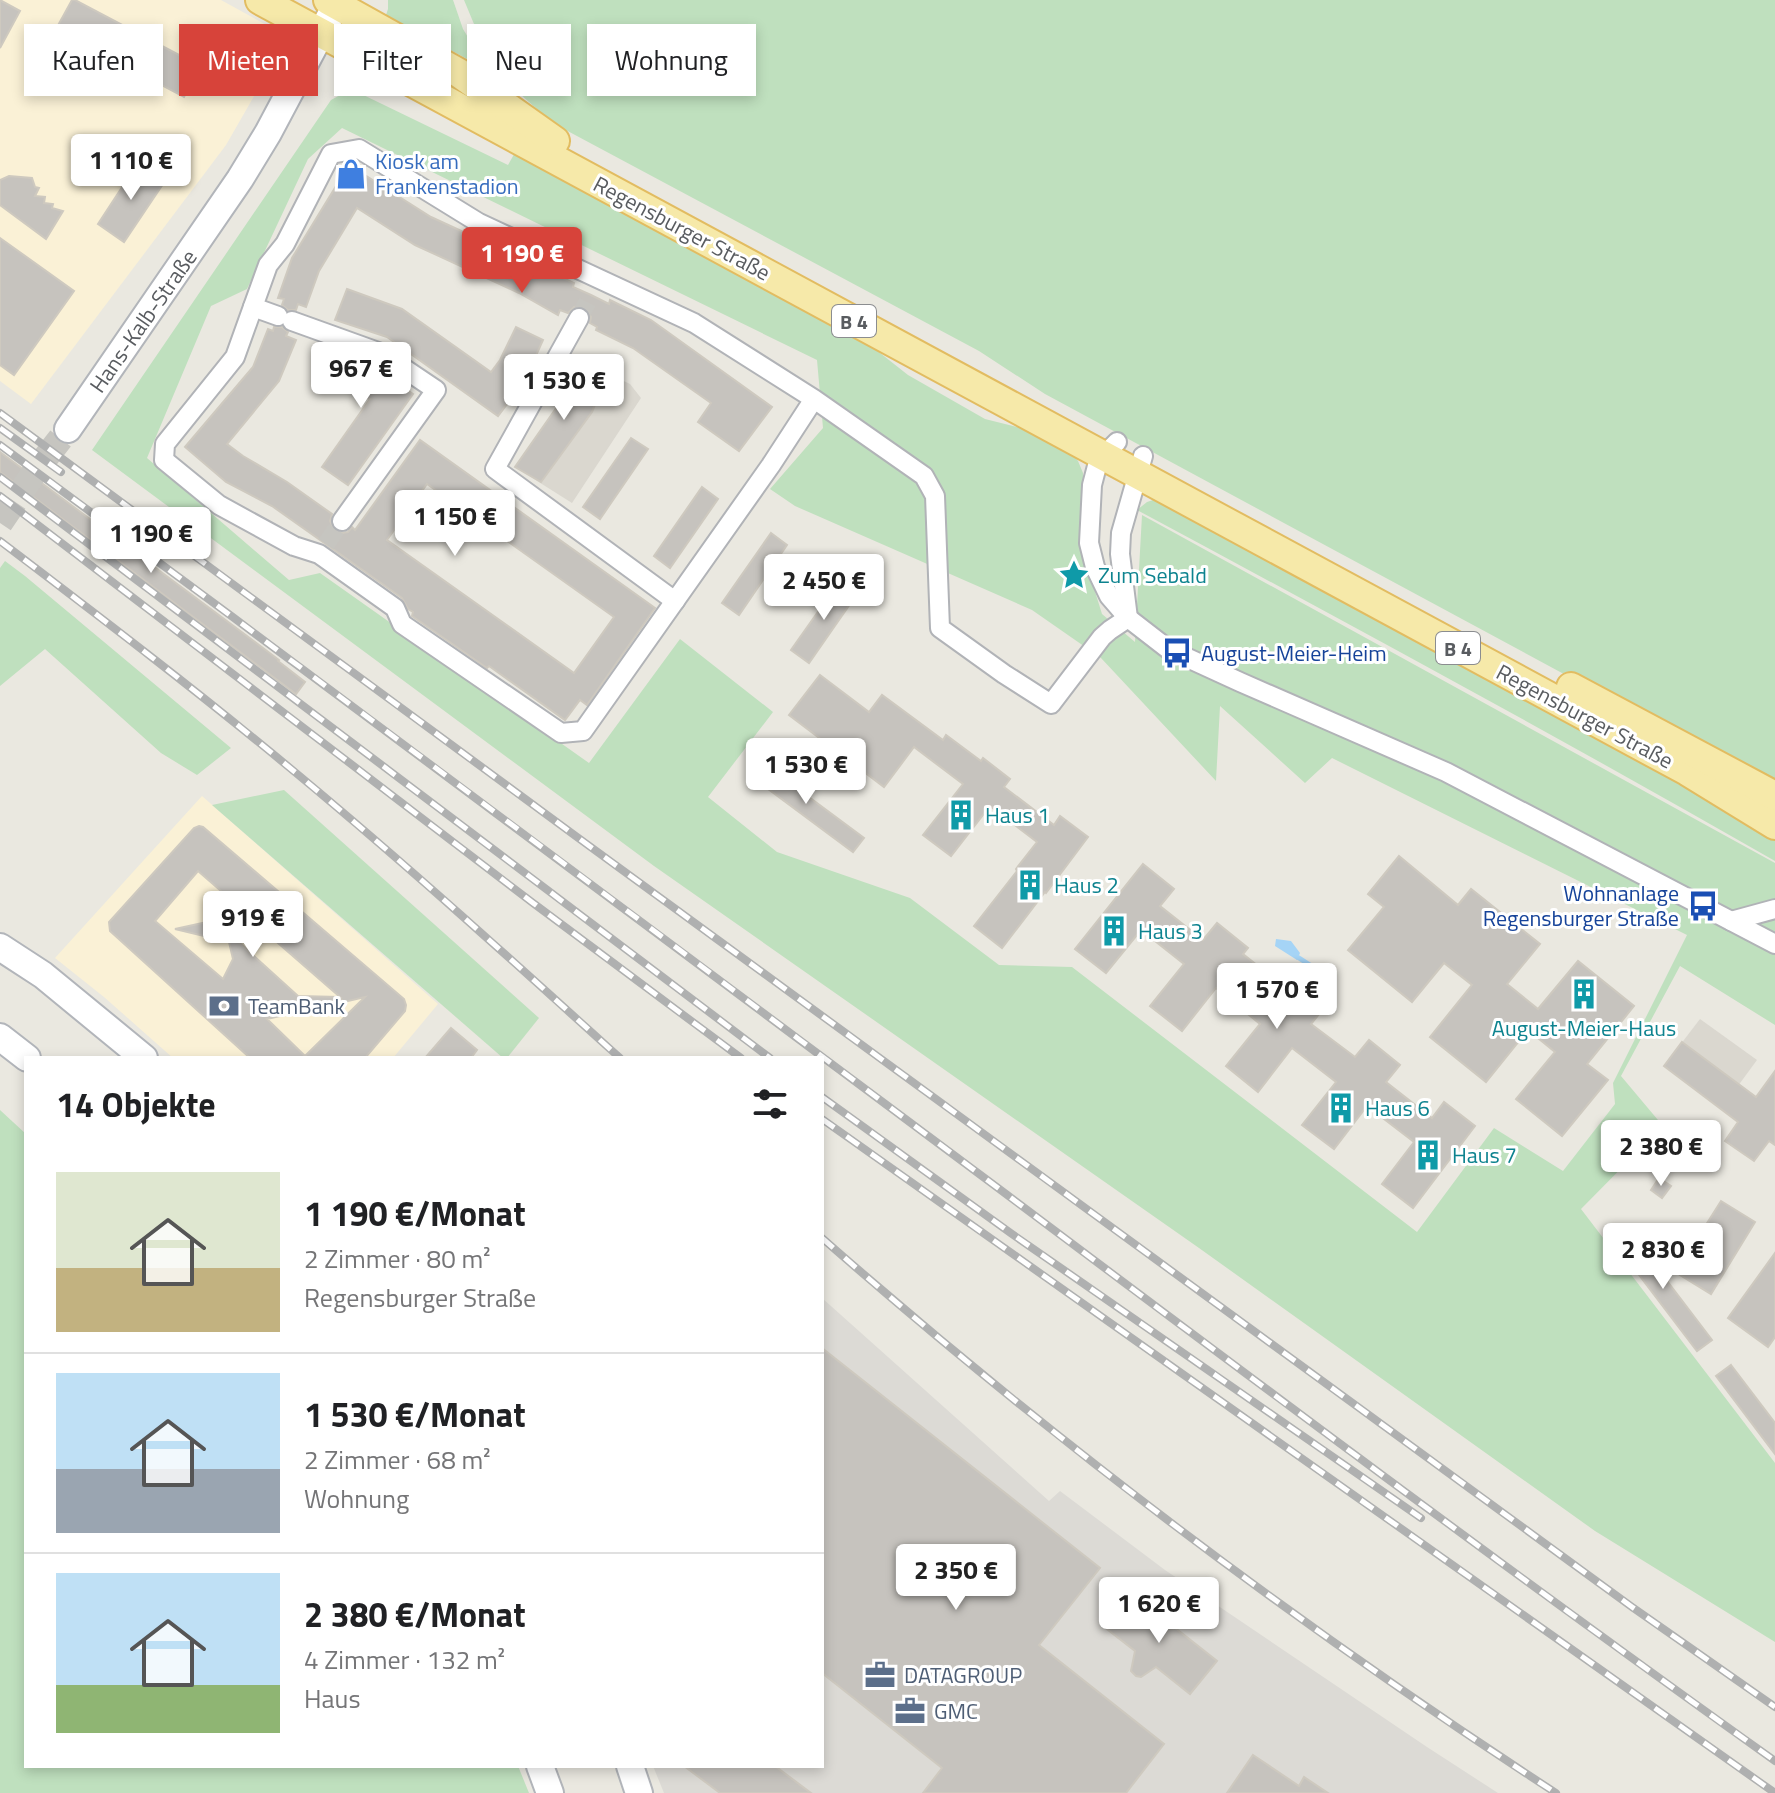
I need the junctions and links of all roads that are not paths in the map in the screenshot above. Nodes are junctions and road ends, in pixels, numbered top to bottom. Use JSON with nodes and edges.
{"nodes":[{"id":1,"x":260,"y":0,"type":"edge"},
{"id":2,"x":334,"y":2,"type":"edge"},
{"id":3,"x":322,"y":33,"type":"junction"},
{"id":4,"x":253,"y":307,"type":"junction"},
{"id":5,"x":579,"y":318,"type":"tunnel mouth"},
{"id":6,"x":814,"y":399,"type":"junction"},
{"id":7,"x":68,"y":429,"type":"tunnel mouth"},
{"id":8,"x":1110,"y":449,"type":"junction"},
{"id":9,"x":1141,"y":466,"type":"junction"},
{"id":10,"x":342,"y":521,"type":"tunnel mouth"},
{"id":11,"x":675,"y":601,"type":"junction"},
{"id":12,"x":1128,"y":618,"type":"junction"},
{"id":13,"x":1775,"y":796,"type":"edge"},
{"id":14,"x":1775,"y":825,"type":"edge"},
{"id":15,"x":1775,"y":909,"type":"edge"},
{"id":16,"x":1731,"y":921,"type":"junction"},
{"id":17,"x":1775,"y":944,"type":"edge"},
{"id":18,"x":0,"y":947,"type":"edge"},
{"id":19,"x":0,"y":1037,"type":"edge"},
{"id":20,"x":24,"y":1056,"type":"edge"},
{"id":21,"x":142,"y":1056,"type":"edge"},
{"id":22,"x":541,"y":1768,"type":"edge"},
{"id":23,"x":631,"y":1768,"type":"edge"},
{"id":24,"x":550,"y":1793,"type":"edge"},
{"id":25,"x":639,"y":1793,"type":"edge"}],
"edges":[{"from":1,"to":3,"type":"main road","name":"Regensburger Straße","number":"B 4"},
{"from":2,"to":3,"type":"main road","name":"Hans-Kalb-Straße"},
{"from":2,"to":8,"type":"main road","name":"Regensburger Straße","number":"B 4"},
{"from":3,"to":7,"type":"main road","name":"Hans-Kalb-Straße"},
{"from":3,"to":8,"type":"main road","name":"Regensburger Straße","number":"B 4"},
{"from":4,"to":6,"type":"street"},
{"from":4,"to":10,"type":"street"},
{"from":4,"to":11,"type":"street"},
{"from":5,"to":11,"type":"street"},
{"from":6,"to":11,"type":"street"},
{"from":6,"to":12,"type":"street"},
{"from":8,"to":9,"type":"main road","name":"Regensburger Straße","number":"B 4"},
{"from":8,"to":12,"type":"street"},
{"from":9,"to":12,"type":"street"},
{"from":9,"to":13,"type":"main road","number":"B 4"},
{"from":9,"to":14,"type":"main road","name":"Regensburger Straße","number":"B 4"},
{"from":12,"to":16,"type":"street"},
{"from":15,"to":16,"type":"street"},
{"from":16,"to":17,"type":"street"},
{"from":18,"to":21,"type":"main road"},
{"from":19,"to":20,"type":"main road"},
{"from":22,"to":24,"type":"main road"},
{"from":23,"to":25,"type":"main road"}]}
